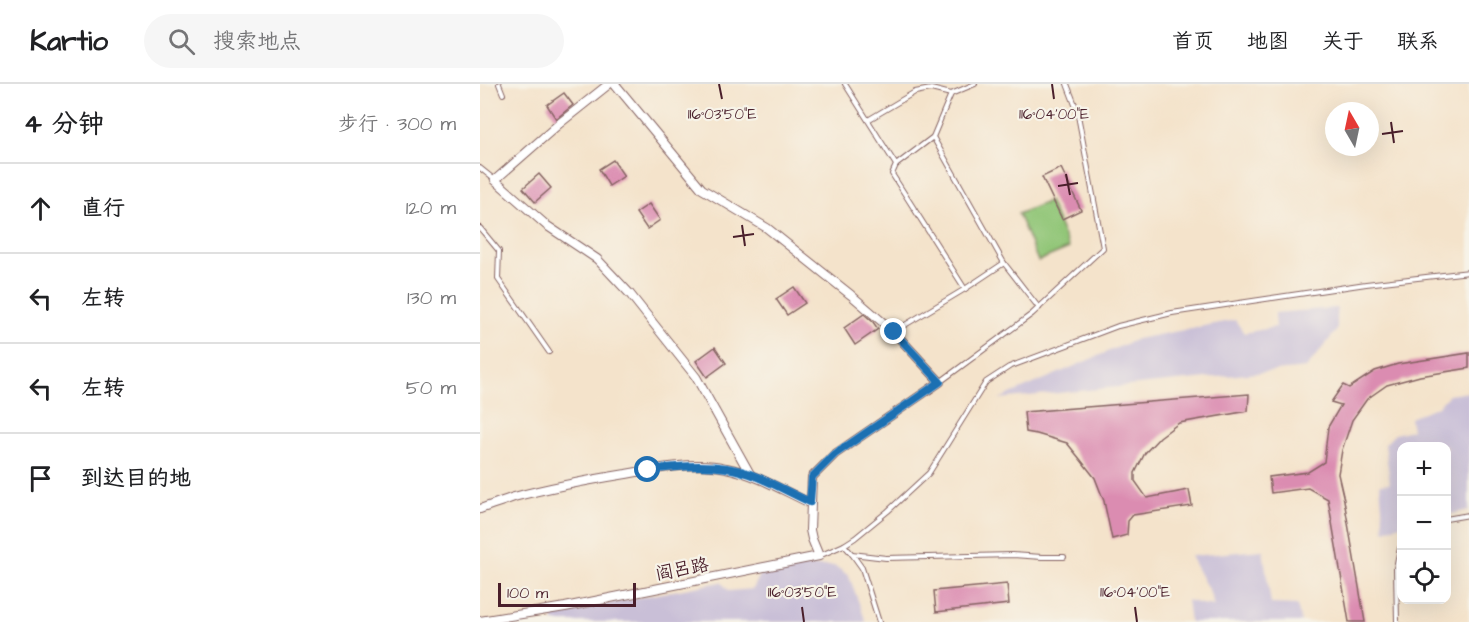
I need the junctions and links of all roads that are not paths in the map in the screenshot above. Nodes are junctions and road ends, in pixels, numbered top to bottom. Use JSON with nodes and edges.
{"nodes":[{"id":1,"x":499,"y":84,"type":"edge"},
{"id":2,"x":609,"y":84,"type":"edge"},
{"id":3,"x":615,"y":84,"type":"edge"},
{"id":4,"x":845,"y":84,"type":"edge"},
{"id":5,"x":975,"y":84,"type":"edge"},
{"id":6,"x":1067,"y":84,"type":"edge"},
{"id":7,"x":503,"y":94,"type":"dead end"},
{"id":8,"x":951,"y":94,"type":"junction"},
{"id":9,"x":868,"y":120,"type":"junction"},
{"id":10,"x":933,"y":137,"type":"junction"},
{"id":11,"x":896,"y":165,"type":"junction"},
{"id":12,"x":480,"y":168,"type":"edge"},
{"id":13,"x":495,"y":180,"type":"junction"},
{"id":14,"x":480,"y":228,"type":"edge"},
{"id":15,"x":1004,"y":263,"type":"junction"},
{"id":16,"x":1469,"y":272,"type":"edge"},
{"id":17,"x":965,"y":289,"type":"junction"},
{"id":18,"x":1039,"y":308,"type":"junction"},
{"id":19,"x":894,"y":332,"type":"junction"},
{"id":20,"x":549,"y":352,"type":"dead end"},
{"id":21,"x":940,"y":382,"type":"junction"},
{"id":22,"x":750,"y":474,"type":"junction"},
{"id":23,"x":810,"y":506,"type":"junction"},
{"id":24,"x":480,"y":509,"type":"edge"},
{"id":25,"x":1469,"y":515,"type":"edge"},
{"id":26,"x":1451,"y":518,"type":"edge"},
{"id":27,"x":843,"y":545,"type":"junction"},
{"id":28,"x":1400,"y":550,"type":"edge"},
{"id":29,"x":852,"y":554,"type":"junction"},
{"id":30,"x":819,"y":556,"type":"junction"},
{"id":31,"x":1064,"y":556,"type":"dead end"},
{"id":32,"x":480,"y":621,"type":"edge"},
{"id":33,"x":879,"y":622,"type":"edge"},
{"id":34,"x":1397,"y":622,"type":"edge"}],
"edges":[{"from":1,"to":7,"type":"lane"},
{"from":2,"to":13,"type":"street"},
{"from":3,"to":19,"type":"street"},
{"from":4,"to":9,"type":"lane"},
{"from":5,"to":8,"type":"lane"},
{"from":6,"to":18,"type":"lane"},
{"from":8,"to":9,"type":"lane"},
{"from":8,"to":10,"type":"lane"},
{"from":9,"to":11,"type":"lane"},
{"from":10,"to":11,"type":"lane"},
{"from":10,"to":15,"type":"lane"},
{"from":11,"to":17,"type":"lane"},
{"from":12,"to":13,"type":"lane"},
{"from":13,"to":22,"type":"street"},
{"from":14,"to":20,"type":"lane"},
{"from":15,"to":17,"type":"lane"},
{"from":15,"to":18,"type":"lane"},
{"from":16,"to":27,"type":"lane"},
{"from":17,"to":19,"type":"lane"},
{"from":18,"to":21,"type":"lane"},
{"from":19,"to":21,"type":"street"},
{"from":21,"to":23,"type":"street"},
{"from":22,"to":23,"type":"street"},
{"from":22,"to":24,"type":"street"},
{"from":23,"to":30,"type":"street"},
{"from":25,"to":26,"type":"lane"},
{"from":27,"to":29,"type":"lane"},
{"from":27,"to":30,"type":"lane"},
{"from":28,"to":34,"type":"lane"},
{"from":29,"to":31,"type":"lane"},
{"from":29,"to":33,"type":"lane"},
{"from":30,"to":32,"type":"street","name":"阎吕路"}]}
